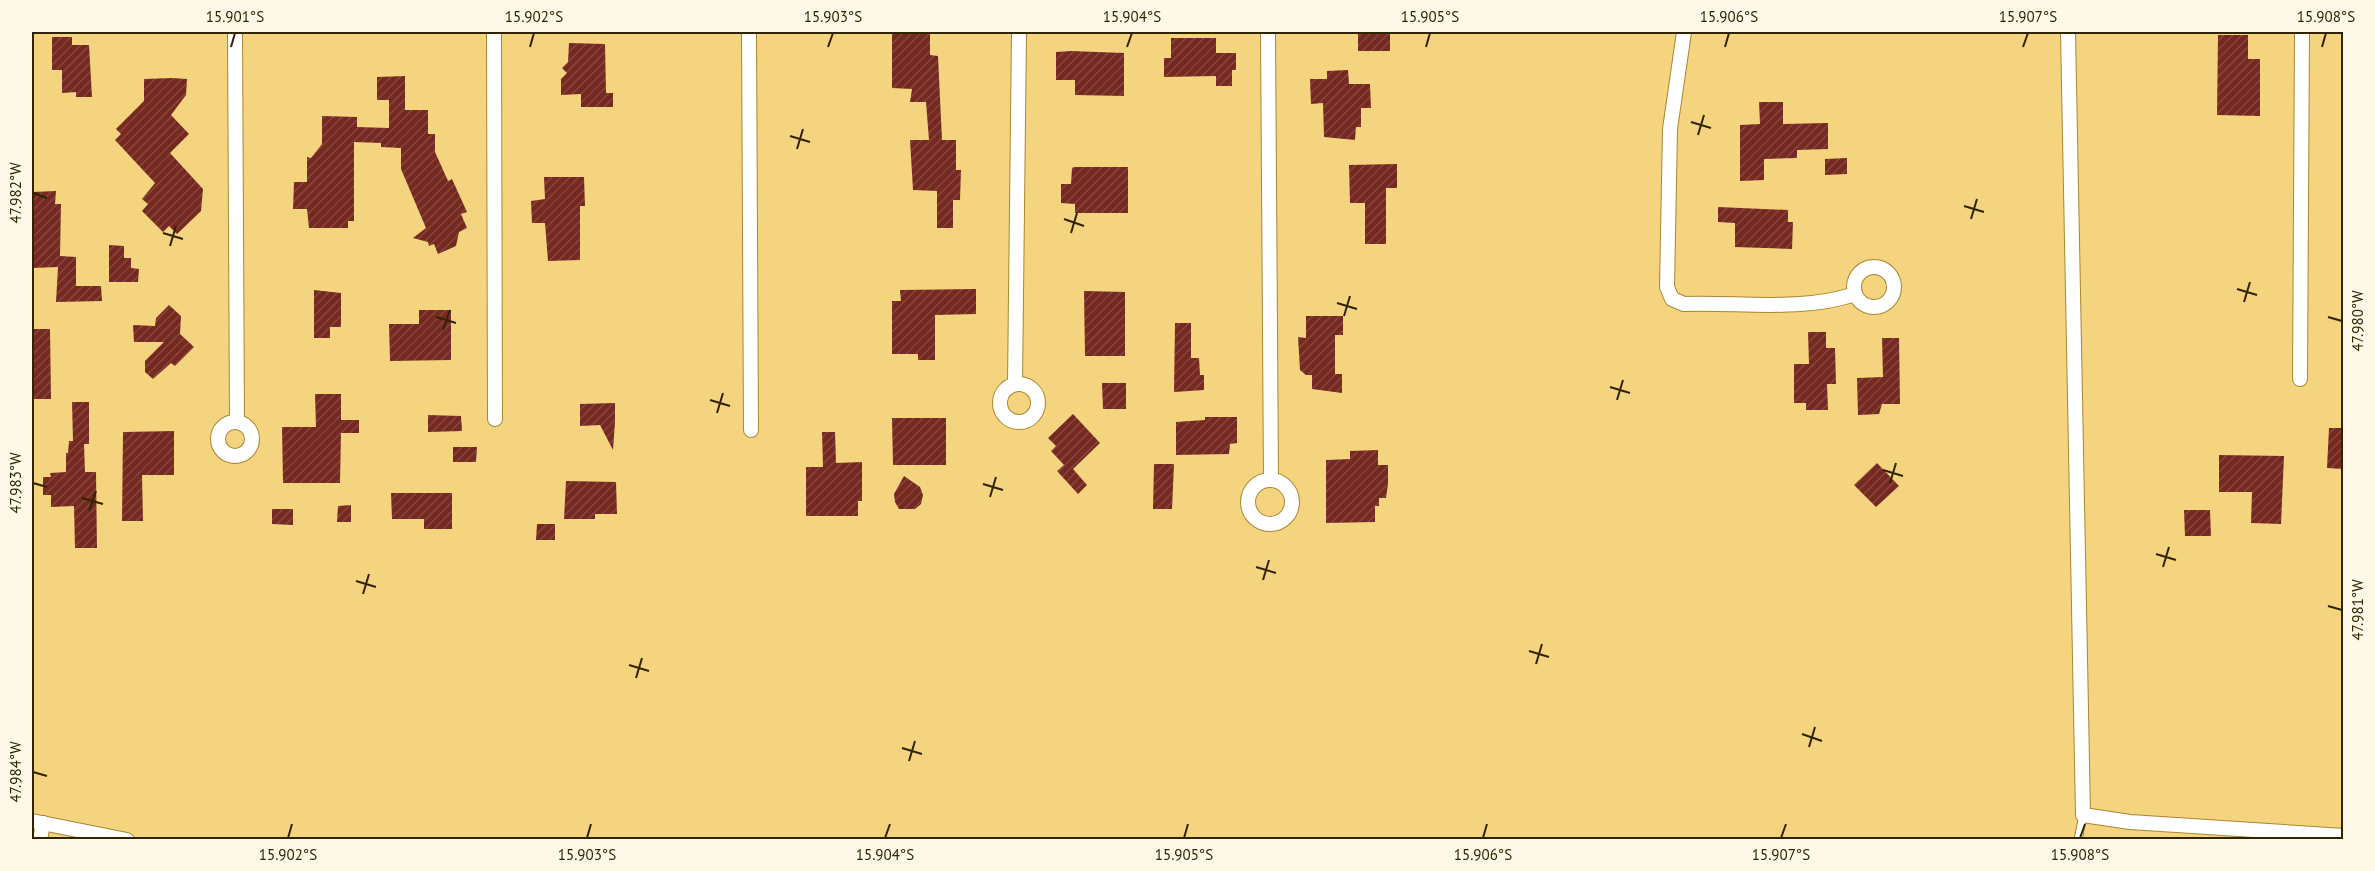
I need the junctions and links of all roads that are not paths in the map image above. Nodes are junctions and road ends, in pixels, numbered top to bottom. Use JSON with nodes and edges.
{"nodes":[{"id":1,"x":235,"y":32,"type":"edge"},
{"id":2,"x":494,"y":32,"type":"edge"},
{"id":3,"x":749,"y":32,"type":"edge"},
{"id":4,"x":1018,"y":32,"type":"edge"},
{"id":5,"x":1268,"y":32,"type":"edge"},
{"id":6,"x":1684,"y":32,"type":"edge"},
{"id":7,"x":2068,"y":32,"type":"edge"},
{"id":8,"x":2302,"y":32,"type":"edge"},
{"id":9,"x":1855,"y":294,"type":"dead end"},
{"id":10,"x":2300,"y":379,"type":"dead end"},
{"id":11,"x":1015,"y":384,"type":"dead end"},
{"id":12,"x":495,"y":419,"type":"dead end"},
{"id":13,"x":237,"y":421,"type":"dead end"},
{"id":14,"x":751,"y":430,"type":"dead end"},
{"id":15,"x":1271,"y":479,"type":"dead end"},
{"id":16,"x":2083,"y":815,"type":"junction"},
{"id":17,"x":37,"y":822,"type":"edge"},
{"id":18,"x":63,"y":833,"type":"edge"},
{"id":19,"x":2343,"y":836,"type":"edge"},
{"id":20,"x":40,"y":840,"type":"edge"},
{"id":21,"x":127,"y":840,"type":"edge"},
{"id":22,"x":2078,"y":840,"type":"edge"}],
"edges":[{"from":1,"to":13,"type":"street"},
{"from":2,"to":12,"type":"street"},
{"from":3,"to":14,"type":"street"},
{"from":4,"to":11,"type":"street"},
{"from":5,"to":15,"type":"street"},
{"from":6,"to":9,"type":"street"},
{"from":7,"to":16,"type":"street"},
{"from":8,"to":10,"type":"street"},
{"from":16,"to":19,"type":"street"},
{"from":16,"to":22,"type":"lane"},
{"from":17,"to":18,"type":"street"},
{"from":17,"to":20,"type":"street"},
{"from":18,"to":21,"type":"street"}]}
